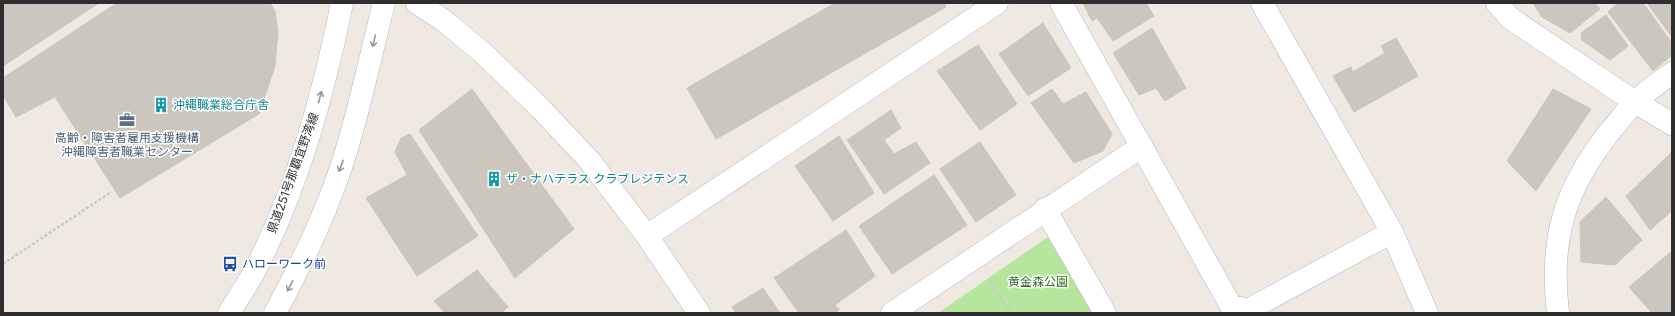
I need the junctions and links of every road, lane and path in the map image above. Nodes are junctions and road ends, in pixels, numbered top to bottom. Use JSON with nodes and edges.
{"nodes":[{"id":1,"x":342,"y":3,"type":"edge"},
{"id":2,"x":384,"y":3,"type":"edge"},
{"id":3,"x":417,"y":3,"type":"edge"},
{"id":4,"x":997,"y":3,"type":"edge"},
{"id":5,"x":1061,"y":3,"type":"edge"},
{"id":6,"x":1262,"y":3,"type":"edge"},
{"id":7,"x":1497,"y":3,"type":"edge"},
{"id":8,"x":1672,"y":73,"type":"edge"},
{"id":9,"x":1635,"y":102,"type":"junction"},
{"id":10,"x":1672,"y":124,"type":"edge"},
{"id":11,"x":1142,"y":146,"type":"junction"},
{"id":12,"x":111,"y":192,"type":"dead end"},
{"id":13,"x":1045,"y":210,"type":"junction"},
{"id":14,"x":1392,"y":232,"type":"junction"},
{"id":15,"x":647,"y":236,"type":"junction"},
{"id":16,"x":3,"y":264,"type":"edge"},
{"id":17,"x":988,"y":279,"type":"dead end"},
{"id":18,"x":229,"y":313,"type":"edge"},
{"id":19,"x":275,"y":313,"type":"edge"},
{"id":20,"x":699,"y":313,"type":"edge"},
{"id":21,"x":892,"y":313,"type":"edge"},
{"id":22,"x":1011,"y":313,"type":"edge"},
{"id":23,"x":1105,"y":313,"type":"edge"},
{"id":24,"x":1427,"y":313,"type":"edge"},
{"id":25,"x":1558,"y":313,"type":"edge"}],
"edges":[{"from":18,"to":1,"type":"street","name":"県道251号那覇宜野湾線","one_way":true},
{"from":2,"to":19,"type":"street","one_way":true},
{"from":3,"to":15,"type":"street"},
{"from":4,"to":15,"type":"street"},
{"from":5,"to":11,"type":"street"},
{"from":6,"to":14,"type":"street"},
{"from":7,"to":9,"type":"street"},
{"from":8,"to":9,"type":"street"},
{"from":9,"to":10,"type":"street"},
{"from":9,"to":25,"type":"street"},
{"from":11,"to":13,"type":"street"},
{"from":11,"to":14,"type":"street"},
{"from":12,"to":16,"type":"path"},
{"from":13,"to":21,"type":"street"},
{"from":13,"to":23,"type":"street"},
{"from":14,"to":24,"type":"street"},
{"from":15,"to":20,"type":"street"},
{"from":17,"to":22,"type":"path"}]}
